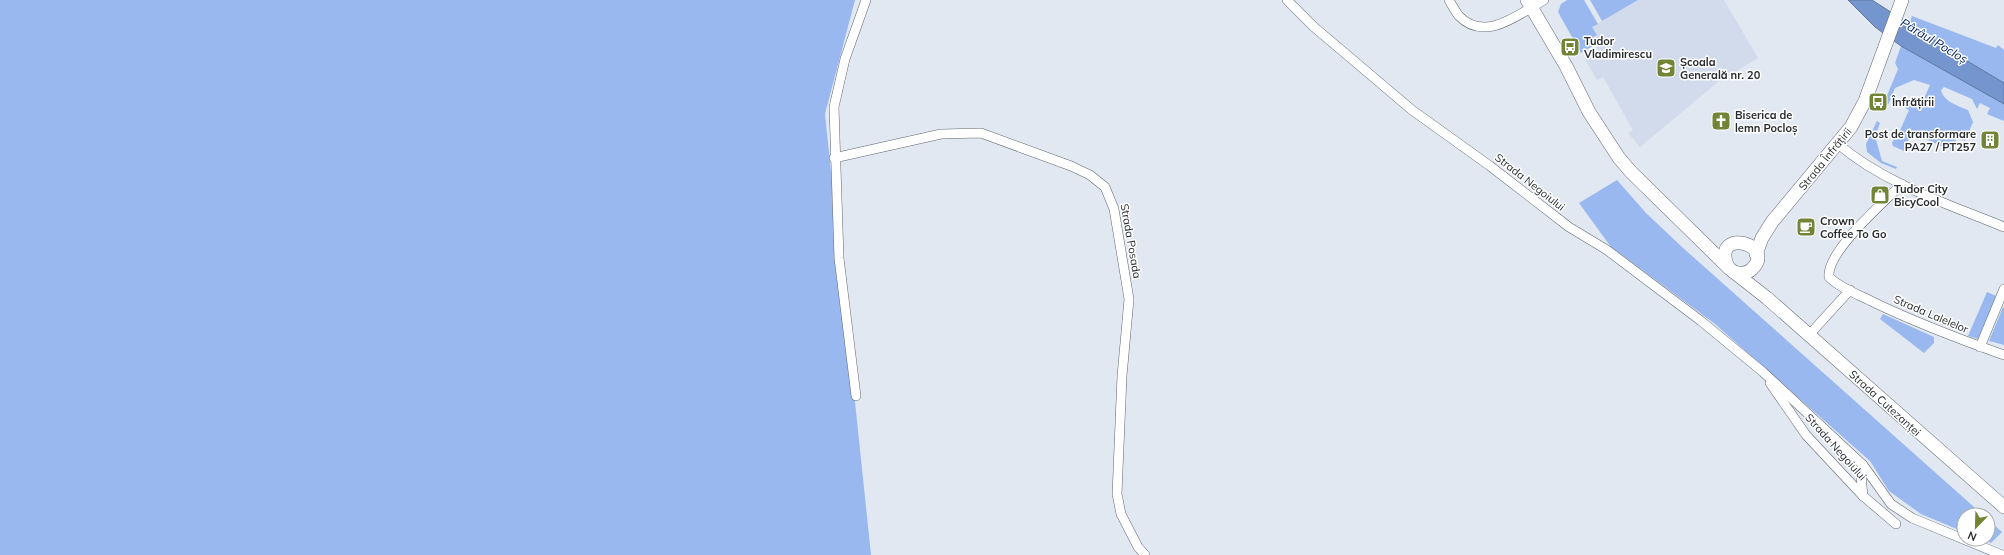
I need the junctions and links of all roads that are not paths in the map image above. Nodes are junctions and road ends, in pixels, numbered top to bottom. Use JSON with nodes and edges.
{"nodes":[{"id":1,"x":866,"y":0,"type":"edge"},
{"id":2,"x":1287,"y":0,"type":"edge"},
{"id":3,"x":1449,"y":0,"type":"edge"},
{"id":4,"x":1544,"y":0,"type":"edge"},
{"id":5,"x":1529,"y":4,"type":"edge"},
{"id":6,"x":1900,"y":5,"type":"edge"},
{"id":7,"x":1838,"y":144,"type":"junction"},
{"id":8,"x":834,"y":158,"type":"junction"},
{"id":9,"x":1902,"y":184,"type":"junction"},
{"id":10,"x":1772,"y":222,"type":"junction"},
{"id":11,"x":2004,"y":227,"type":"edge"},
{"id":12,"x":1694,"y":234,"type":"junction"},
{"id":13,"x":1738,"y":243,"type":"junction"},
{"id":14,"x":1756,"y":259,"type":"junction"},
{"id":15,"x":1730,"y":269,"type":"junction"},
{"id":16,"x":2004,"y":289,"type":"edge"},
{"id":17,"x":1850,"y":290,"type":"junction"},
{"id":18,"x":1767,"y":298,"type":"junction"},
{"id":19,"x":1809,"y":335,"type":"junction"},
{"id":20,"x":1980,"y":347,"type":"junction"},
{"id":21,"x":2004,"y":355,"type":"edge"},
{"id":22,"x":1764,"y":373,"type":"junction"},
{"id":23,"x":856,"y":396,"type":"dead end"},
{"id":24,"x":1863,"y":465,"type":"junction"},
{"id":25,"x":1863,"y":496,"type":"junction"},
{"id":26,"x":2004,"y":507,"type":"edge"},
{"id":27,"x":1896,"y":524,"type":"dead end"},
{"id":28,"x":1145,"y":555,"type":"edge"},
{"id":29,"x":2002,"y":555,"type":"edge"}],
"edges":[{"from":1,"to":8,"type":"street"},
{"from":2,"to":22,"type":"street","name":"Strada Negoiului"},
{"from":3,"to":5,"type":"street"},
{"from":4,"to":5,"type":"street"},
{"from":5,"to":12,"type":"street","name":"Strada Cutezanței"},
{"from":6,"to":7,"type":"street","name":"Strada Înfrățirii"},
{"from":7,"to":9,"type":"street"},
{"from":7,"to":10,"type":"street","name":"Strada Înfrățirii"},
{"from":8,"to":23,"type":"street"},
{"from":8,"to":28,"type":"street","name":"Strada Posada"},
{"from":9,"to":11,"type":"street"},
{"from":9,"to":17,"type":"street","name":"Strada Lalelelor"},
{"from":10,"to":13,"type":"street","name":"Strada Înfrățirii"},
{"from":10,"to":14,"type":"street","name":"Strada Înfrățirii"},
{"from":12,"to":13,"type":"street","name":"Strada Cutezanței"},
{"from":12,"to":15,"type":"street","name":"Strada Cutezanței"},
{"from":12,"to":19,"type":"street"},
{"from":13,"to":14,"type":"street"},
{"from":13,"to":15,"type":"street"},
{"from":14,"to":15,"type":"street"},
{"from":14,"to":18,"type":"street","name":"Strada Cutezanței"},
{"from":15,"to":18,"type":"street","name":"Strada Cutezanței"},
{"from":16,"to":20,"type":"street"},
{"from":17,"to":19,"type":"street"},
{"from":17,"to":20,"type":"street","name":"Strada Lalelelor"},
{"from":18,"to":19,"type":"street","name":"Strada Cutezanței"},
{"from":19,"to":26,"type":"street","name":"Strada Cutezanței"},
{"from":20,"to":21,"type":"street","name":"Strada Lalelelor"},
{"from":22,"to":24,"type":"street","name":"Strada Negoiului"},
{"from":22,"to":25,"type":"street","name":"Strada Negoiului"},
{"from":24,"to":25,"type":"street","name":"Strada Negoiului"},
{"from":24,"to":29,"type":"street","name":"Strada Negoiului"},
{"from":25,"to":27,"type":"street","name":"Strada Negoiului"}]}
